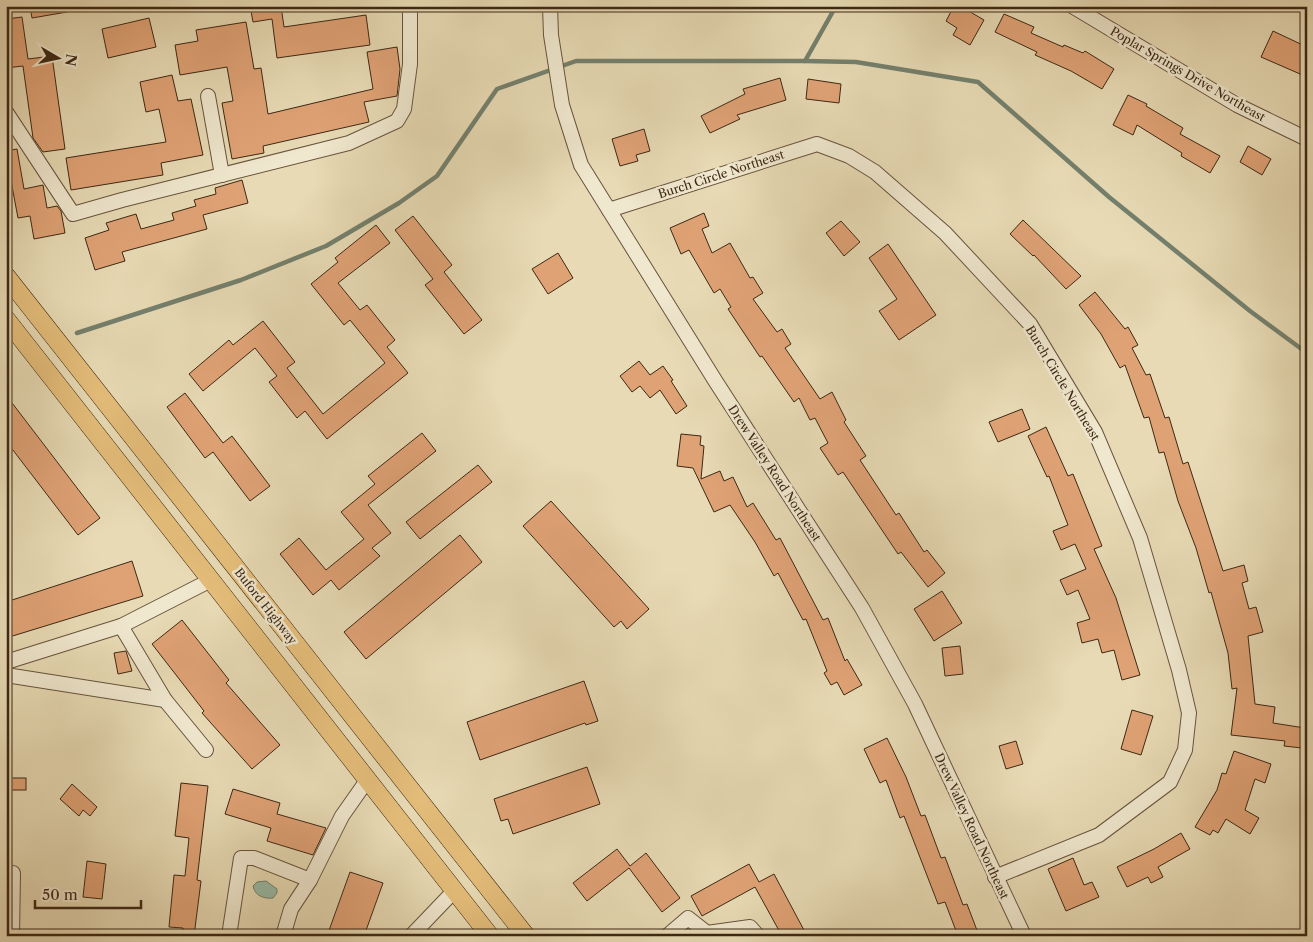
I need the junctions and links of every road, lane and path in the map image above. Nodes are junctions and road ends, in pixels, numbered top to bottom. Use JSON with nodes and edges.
{"nodes":[{"id":1,"x":410,"y":6,"type":"edge"},
{"id":2,"x":550,"y":6,"type":"edge"},
{"id":3,"x":1072,"y":6,"type":"edge"},
{"id":4,"x":208,"y":96,"type":"dead end"},
{"id":5,"x":6,"y":112,"type":"edge"},
{"id":6,"x":1307,"y":139,"type":"edge"},
{"id":7,"x":222,"y":175,"type":"junction"},
{"id":8,"x":609,"y":210,"type":"junction"},
{"id":9,"x":6,"y":276,"type":"edge"},
{"id":10,"x":6,"y":319,"type":"edge"},
{"id":11,"x":211,"y":580,"type":"junction"},
{"id":12,"x":121,"y":626,"type":"junction"},
{"id":13,"x":6,"y":662,"type":"edge"},
{"id":14,"x":6,"y":675,"type":"edge"},
{"id":15,"x":165,"y":700,"type":"junction"},
{"id":16,"x":206,"y":750,"type":"dead end"},
{"id":17,"x":368,"y":780,"type":"junction"},
{"id":18,"x":13,"y":873,"type":"dead end"},
{"id":19,"x":996,"y":876,"type":"junction"},
{"id":20,"x":310,"y":880,"type":"junction"},
{"id":21,"x":455,"y":890,"type":"junction"},
{"id":22,"x":12,"y":936,"type":"edge"},
{"id":23,"x":229,"y":936,"type":"edge"},
{"id":24,"x":283,"y":936,"type":"edge"},
{"id":25,"x":411,"y":936,"type":"edge"},
{"id":26,"x":490,"y":936,"type":"edge"},
{"id":27,"x":526,"y":936,"type":"edge"},
{"id":28,"x":667,"y":936,"type":"edge"},
{"id":29,"x":758,"y":936,"type":"edge"},
{"id":30,"x":1024,"y":936,"type":"edge"}],
"edges":[{"from":1,"to":7,"type":"street"},
{"from":2,"to":8,"type":"street","name":"Drew Valley Road Northeast"},
{"from":3,"to":6,"type":"street","name":"Poplar Springs Drive Northeast"},
{"from":4,"to":7,"type":"street"},
{"from":5,"to":7,"type":"street"},
{"from":8,"to":19,"type":"street","name":"Drew Valley Road Northeast"},
{"from":8,"to":19,"type":"street","name":"Burch Circle Northeast"},
{"from":9,"to":27,"type":"main road","name":"Buford Highway"},
{"from":10,"to":11,"type":"main road"},
{"from":11,"to":12,"type":"street"},
{"from":11,"to":17,"type":"main road"},
{"from":12,"to":13,"type":"street"},
{"from":12,"to":15,"type":"street"},
{"from":14,"to":15,"type":"street"},
{"from":15,"to":16,"type":"street"},
{"from":17,"to":20,"type":"street"},
{"from":17,"to":21,"type":"main road"},
{"from":18,"to":22,"type":"street"},
{"from":19,"to":30,"type":"street","name":"Drew Valley Road Northeast"},
{"from":20,"to":23,"type":"street"},
{"from":20,"to":24,"type":"street"},
{"from":21,"to":25,"type":"street"},
{"from":21,"to":26,"type":"main road"},
{"from":28,"to":29,"type":"street"}]}
